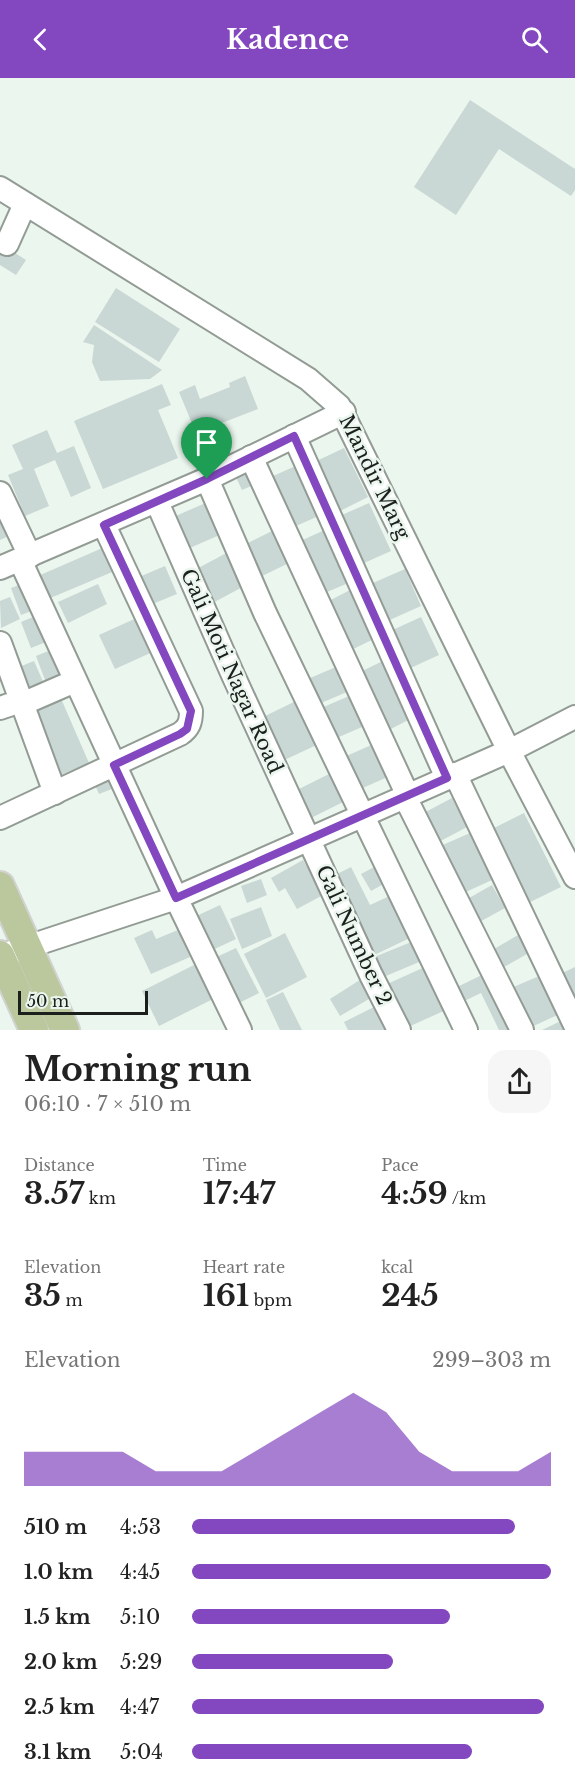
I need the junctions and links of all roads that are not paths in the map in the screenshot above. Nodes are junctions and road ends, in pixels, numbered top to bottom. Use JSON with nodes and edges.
{"nodes":[{"id":1,"x":0,"y":188,"type":"edge"},
{"id":2,"x":25,"y":204,"type":"junction"},
{"id":3,"x":7,"y":244,"type":"dead end"},
{"id":4,"x":344,"y":412,"type":"junction"},
{"id":5,"x":294,"y":436,"type":"junction"},
{"id":6,"x":251,"y":457,"type":"junction"},
{"id":7,"x":207,"y":479,"type":"junction"},
{"id":8,"x":0,"y":493,"type":"edge"},
{"id":9,"x":157,"y":501,"type":"junction"},
{"id":10,"x":104,"y":525,"type":"junction"},
{"id":11,"x":16,"y":561,"type":"edge"},
{"id":12,"x":0,"y":643,"type":"edge"},
{"id":13,"x":75,"y":681,"type":"junction"},
{"id":14,"x":10,"y":706,"type":"edge"},
{"id":15,"x":575,"y":717,"type":"edge"},
{"id":16,"x":509,"y":751,"type":"junction"},
{"id":17,"x":114,"y":765,"type":"junction"},
{"id":18,"x":451,"y":776,"type":"junction"},
{"id":19,"x":55,"y":793,"type":"junction"},
{"id":20,"x":406,"y":796,"type":"junction"},
{"id":21,"x":362,"y":815,"type":"junction"},
{"id":22,"x":0,"y":818,"type":"edge"},
{"id":23,"x":309,"y":840,"type":"junction"},
{"id":24,"x":575,"y":877,"type":"edge"},
{"id":25,"x":0,"y":886,"type":"edge"},
{"id":26,"x":176,"y":898,"type":"junction"},
{"id":27,"x":27,"y":946,"type":"junction"},
{"id":28,"x":0,"y":956,"type":"edge"},
{"id":29,"x":575,"y":1025,"type":"edge"},
{"id":30,"x":34,"y":1030,"type":"edge"},
{"id":31,"x":65,"y":1030,"type":"edge"},
{"id":32,"x":240,"y":1030,"type":"edge"},
{"id":33,"x":399,"y":1030,"type":"edge"},
{"id":34,"x":466,"y":1030,"type":"edge"},
{"id":35,"x":522,"y":1030,"type":"edge"}],
"edges":[{"from":1,"to":2,"type":"street","name":"Mandir Marg"},
{"from":2,"to":3,"type":"street"},
{"from":2,"to":4,"type":"street","name":"Mandir Marg"},
{"from":4,"to":5,"type":"street"},
{"from":4,"to":16,"type":"street","name":"Mandir Marg"},
{"from":5,"to":6,"type":"street"},
{"from":5,"to":18,"type":"street"},
{"from":6,"to":7,"type":"street"},
{"from":6,"to":20,"type":"street"},
{"from":7,"to":9,"type":"street"},
{"from":7,"to":21,"type":"street"},
{"from":8,"to":11,"type":"street"},
{"from":9,"to":10,"type":"street"},
{"from":9,"to":23,"type":"street","name":"Gali Moti Nagar Road"},
{"from":10,"to":11,"type":"street"},
{"from":10,"to":17,"type":"street"},
{"from":11,"to":13,"type":"street"},
{"from":12,"to":14,"type":"street"},
{"from":13,"to":14,"type":"street"},
{"from":13,"to":17,"type":"street"},
{"from":14,"to":19,"type":"street"},
{"from":15,"to":16,"type":"street"},
{"from":16,"to":18,"type":"street"},
{"from":16,"to":24,"type":"street","name":"Mandir Marg"},
{"from":17,"to":19,"type":"street"},
{"from":17,"to":26,"type":"street"},
{"from":18,"to":20,"type":"street"},
{"from":18,"to":29,"type":"street"},
{"from":19,"to":22,"type":"street"},
{"from":20,"to":21,"type":"street"},
{"from":20,"to":35,"type":"street"},
{"from":21,"to":23,"type":"street"},
{"from":21,"to":34,"type":"street"},
{"from":23,"to":26,"type":"street"},
{"from":23,"to":33,"type":"street","name":"Gali Number 2"},
{"from":25,"to":27,"type":"main road"},
{"from":26,"to":27,"type":"street"},
{"from":26,"to":32,"type":"street"},
{"from":27,"to":28,"type":"street"},
{"from":27,"to":31,"type":"main road"},
{"from":28,"to":30,"type":"main road"}]}
